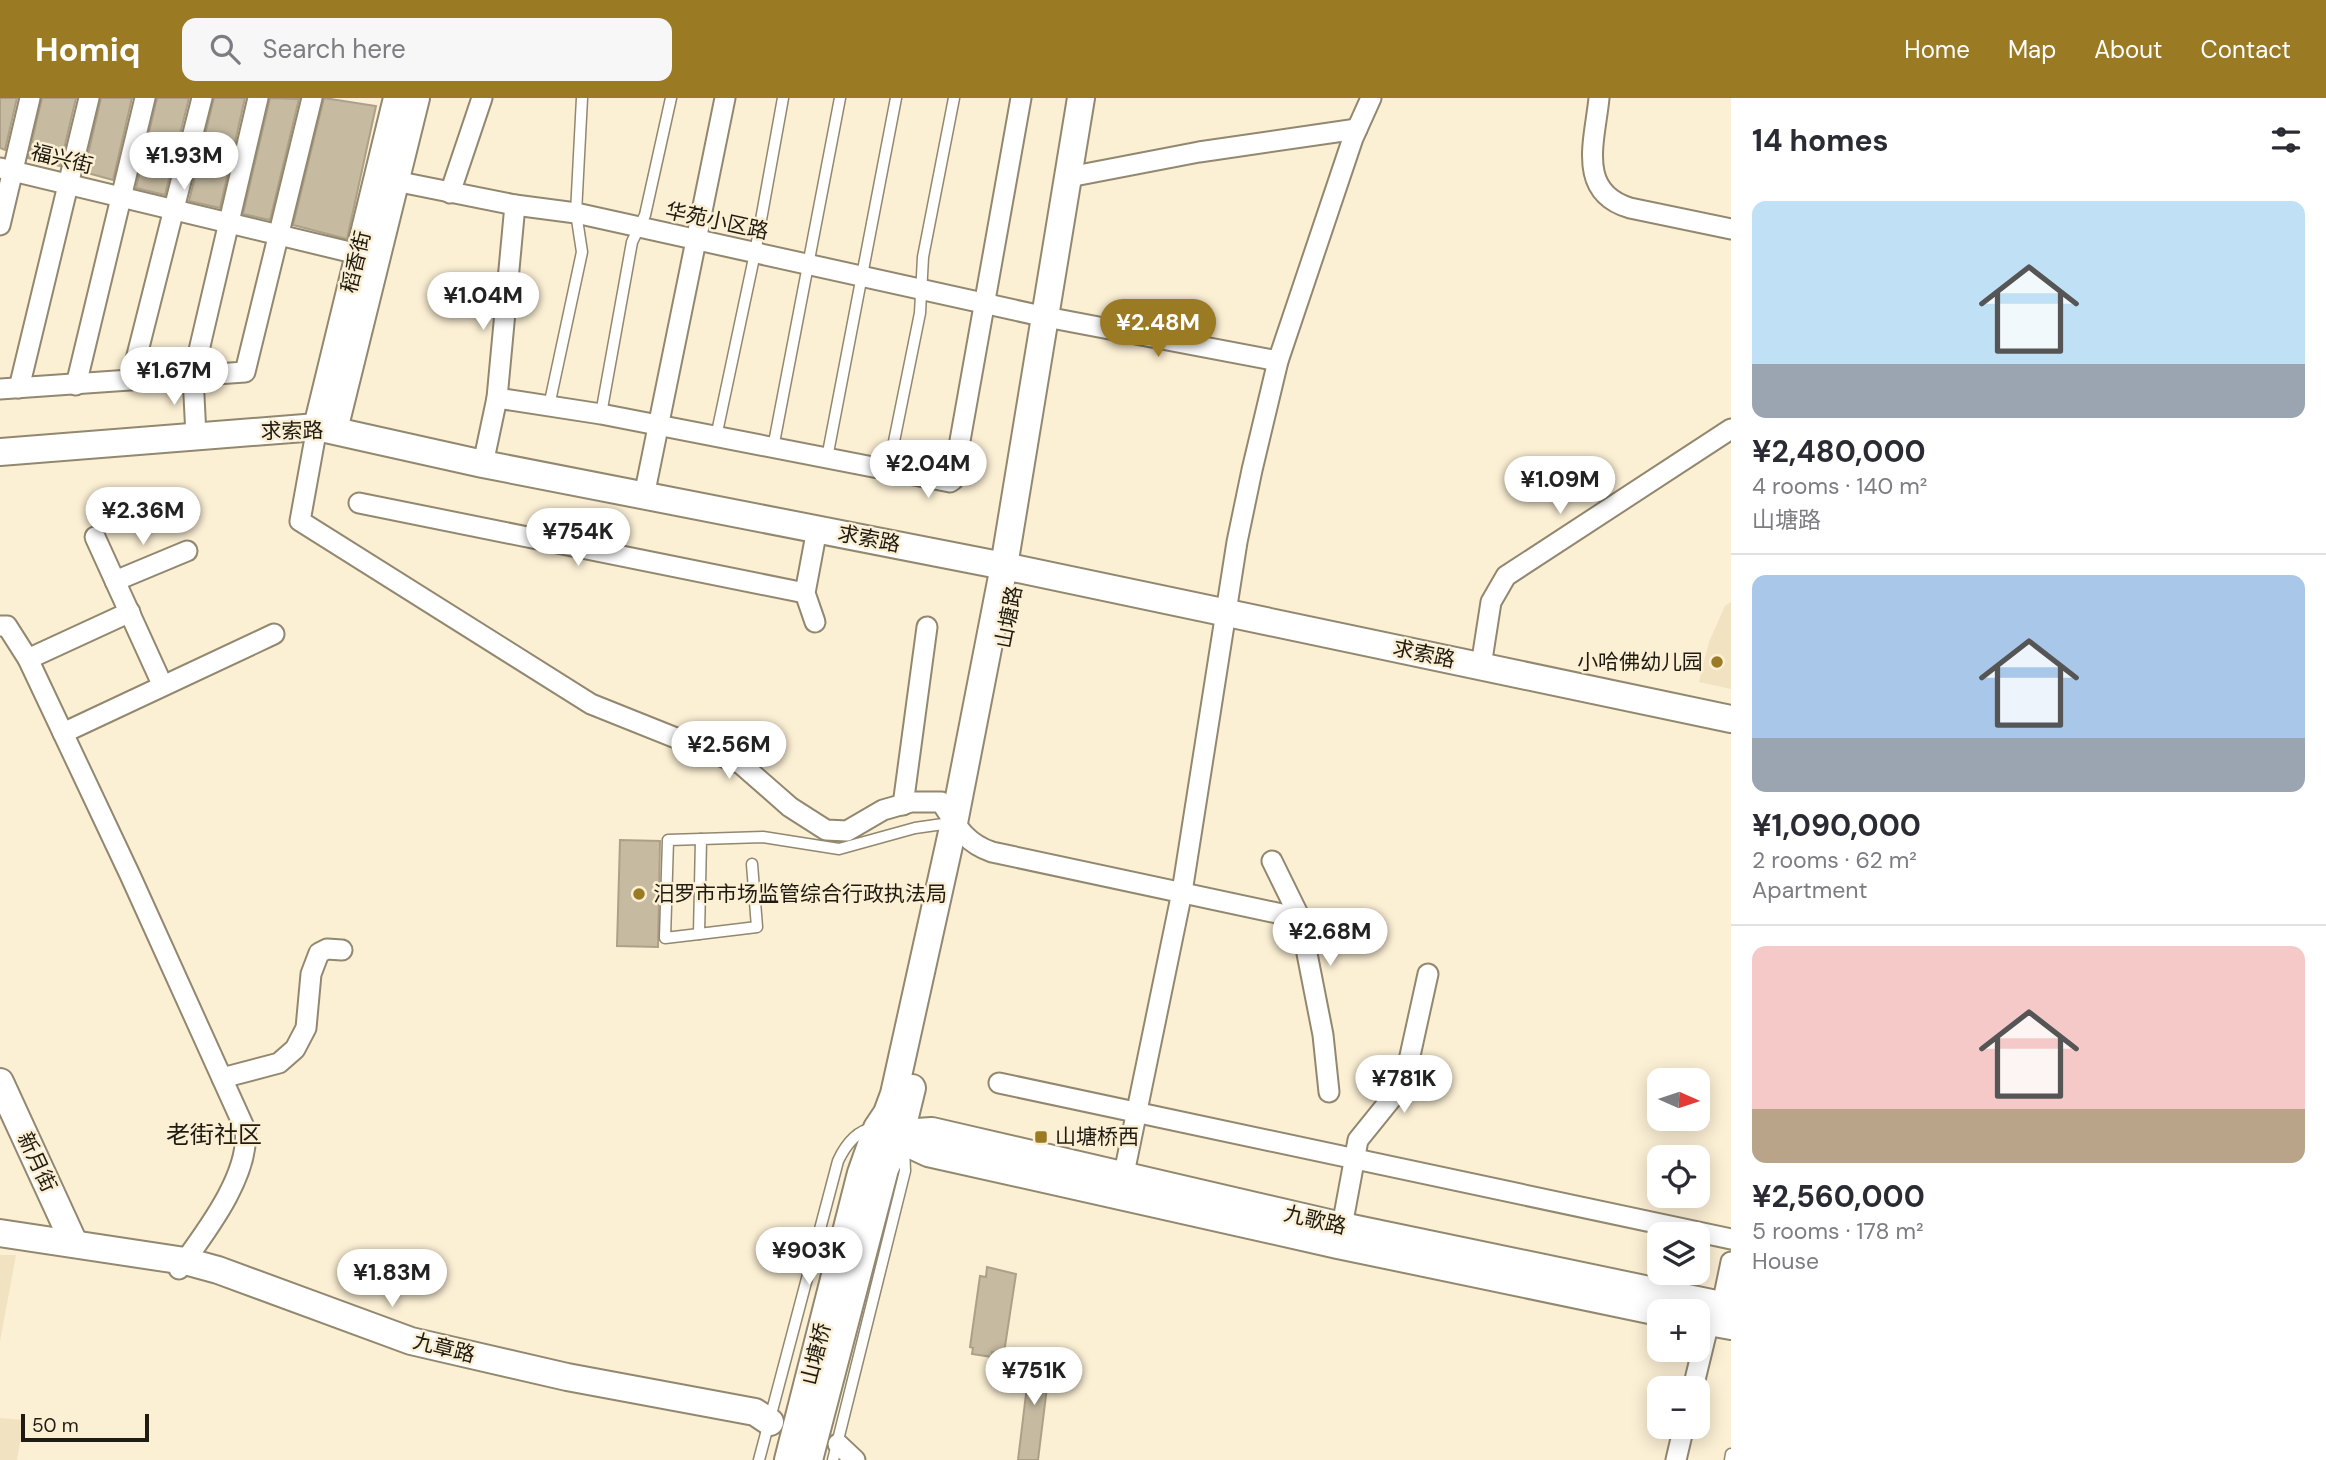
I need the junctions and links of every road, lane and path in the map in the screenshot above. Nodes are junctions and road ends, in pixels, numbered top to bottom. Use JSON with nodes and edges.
{"nodes":[{"id":1,"x":30,"y":98,"type":"edge"},
{"id":2,"x":89,"y":98,"type":"edge"},
{"id":3,"x":145,"y":98,"type":"edge"},
{"id":4,"x":202,"y":98,"type":"edge"},
{"id":5,"x":258,"y":98,"type":"edge"},
{"id":6,"x":312,"y":98,"type":"edge"},
{"id":7,"x":397,"y":98,"type":"edge"},
{"id":8,"x":416,"y":98,"type":"edge"},
{"id":9,"x":482,"y":98,"type":"edge"},
{"id":10,"x":582,"y":98,"type":"edge"},
{"id":11,"x":671,"y":98,"type":"edge"},
{"id":12,"x":725,"y":98,"type":"edge"},
{"id":13,"x":783,"y":98,"type":"edge"},
{"id":14,"x":840,"y":98,"type":"edge"},
{"id":15,"x":896,"y":98,"type":"edge"},
{"id":16,"x":954,"y":98,"type":"edge"},
{"id":17,"x":1021,"y":98,"type":"edge"},
{"id":18,"x":1081,"y":98,"type":"edge"},
{"id":19,"x":1096,"y":98,"type":"edge"},
{"id":20,"x":1371,"y":98,"type":"edge"},
{"id":21,"x":1600,"y":98,"type":"edge"},
{"id":22,"x":1357,"y":129,"type":"junction"},
{"id":23,"x":6,"y":169,"type":"edge"},
{"id":24,"x":1076,"y":174,"type":"junction"},
{"id":25,"x":386,"y":180,"type":"junction"},
{"id":26,"x":67,"y":184,"type":"junction"},
{"id":27,"x":450,"y":193,"type":"junction"},
{"id":28,"x":121,"y":197,"type":"junction"},
{"id":29,"x":515,"y":205,"type":"junction"},
{"id":30,"x":173,"y":210,"type":"junction"},
{"id":31,"x":576,"y":213,"type":"junction"},
{"id":32,"x":227,"y":223,"type":"junction"},
{"id":33,"x":0,"y":225,"type":"edge"},
{"id":34,"x":639,"y":227,"type":"junction"},
{"id":35,"x":1731,"y":229,"type":"edge"},
{"id":36,"x":278,"y":235,"type":"junction"},
{"id":37,"x":695,"y":240,"type":"junction"},
{"id":38,"x":755,"y":253,"type":"junction"},
{"id":39,"x":358,"y":254,"type":"junction"},
{"id":40,"x":810,"y":265,"type":"junction"},
{"id":41,"x":863,"y":276,"type":"junction"},
{"id":42,"x":920,"y":289,"type":"junction"},
{"id":43,"x":985,"y":303,"type":"junction"},
{"id":44,"x":1053,"y":318,"type":"junction"},
{"id":45,"x":1278,"y":361,"type":"junction"},
{"id":46,"x":193,"y":376,"type":"junction"},
{"id":47,"x":131,"y":379,"type":"junction"},
{"id":48,"x":76,"y":385,"type":"junction"},
{"id":49,"x":9,"y":388,"type":"edge"},
{"id":50,"x":497,"y":398,"type":"junction"},
{"id":51,"x":549,"y":406,"type":"junction"},
{"id":52,"x":600,"y":414,"type":"junction"},
{"id":53,"x":656,"y":425,"type":"junction"},
{"id":54,"x":326,"y":429,"type":"junction"},
{"id":55,"x":1731,"y":429,"type":"edge"},
{"id":56,"x":196,"y":436,"type":"junction"},
{"id":57,"x":716,"y":437,"type":"junction"},
{"id":58,"x":773,"y":449,"type":"junction"},
{"id":59,"x":0,"y":452,"type":"edge"},
{"id":60,"x":827,"y":459,"type":"junction"},
{"id":61,"x":483,"y":464,"type":"junction"},
{"id":62,"x":888,"y":471,"type":"junction"},
{"id":63,"x":644,"y":496,"type":"junction"},
{"id":64,"x":359,"y":503,"type":"dead end"},
{"id":65,"x":817,"y":529,"type":"junction"},
{"id":66,"x":95,"y":537,"type":"dead end"},
{"id":67,"x":187,"y":551,"type":"dead end"},
{"id":68,"x":1012,"y":567,"type":"junction"},
{"id":69,"x":115,"y":581,"type":"junction"},
{"id":70,"x":805,"y":593,"type":"junction"},
{"id":71,"x":130,"y":612,"type":"junction"},
{"id":72,"x":1225,"y":612,"type":"junction"},
{"id":73,"x":815,"y":622,"type":"dead end"},
{"id":74,"x":0,"y":626,"type":"edge"},
{"id":75,"x":927,"y":627,"type":"dead end"},
{"id":76,"x":274,"y":634,"type":"dead end"},
{"id":77,"x":28,"y":660,"type":"junction"},
{"id":78,"x":1481,"y":666,"type":"junction"},
{"id":79,"x":162,"y":684,"type":"junction"},
{"id":80,"x":1731,"y":719,"type":"edge"},
{"id":81,"x":62,"y":733,"type":"junction"},
{"id":82,"x":903,"y":804,"type":"junction"},
{"id":83,"x":959,"y":830,"type":"junction"},
{"id":84,"x":701,"y":839,"type":"junction"},
{"id":85,"x":1272,"y":861,"type":"dead end"},
{"id":86,"x":752,"y":864,"type":"dead end"},
{"id":87,"x":1182,"y":892,"type":"junction"},
{"id":88,"x":1300,"y":918,"type":"junction"},
{"id":89,"x":699,"y":934,"type":"junction"},
{"id":90,"x":342,"y":950,"type":"dead end"},
{"id":91,"x":1428,"y":974,"type":"dead end"},
{"id":92,"x":222,"y":1078,"type":"junction"},
{"id":93,"x":0,"y":1082,"type":"edge"},
{"id":94,"x":999,"y":1083,"type":"dead end"},
{"id":95,"x":1329,"y":1092,"type":"dead end"},
{"id":96,"x":1136,"y":1112,"type":"junction"},
{"id":97,"x":889,"y":1130,"type":"junction"},
{"id":98,"x":1354,"y":1158,"type":"junction"},
{"id":99,"x":1121,"y":1186,"type":"junction"},
{"id":100,"x":0,"y":1233,"type":"edge"},
{"id":101,"x":1340,"y":1236,"type":"junction"},
{"id":102,"x":1731,"y":1239,"type":"edge"},
{"id":103,"x":74,"y":1243,"type":"junction"},
{"id":104,"x":0,"y":1244,"type":"edge"},
{"id":105,"x":1731,"y":1262,"type":"edge"},
{"id":106,"x":181,"y":1266,"type":"junction"},
{"id":107,"x":1647,"y":1309,"type":"edge"},
{"id":108,"x":1718,"y":1316,"type":"edge"},
{"id":109,"x":1697,"y":1376,"type":"edge"},
{"id":110,"x":770,"y":1422,"type":"junction"},
{"id":111,"x":1681,"y":1439,"type":"edge"},
{"id":112,"x":835,"y":1452,"type":"edge"},
{"id":113,"x":1731,"y":1454,"type":"edge"},
{"id":114,"x":759,"y":1460,"type":"edge"},
{"id":115,"x":788,"y":1460,"type":"edge"},
{"id":116,"x":809,"y":1460,"type":"edge"},
{"id":117,"x":855,"y":1460,"type":"edge"},
{"id":118,"x":1676,"y":1460,"type":"edge"},
{"id":119,"x":1730,"y":1460,"type":"edge"}],
"edges":[{"from":1,"to":23,"type":"street"},
{"from":2,"to":26,"type":"street"},
{"from":3,"to":28,"type":"street"},
{"from":4,"to":30,"type":"street"},
{"from":5,"to":32,"type":"street"},
{"from":6,"to":36,"type":"street"},
{"from":7,"to":25,"type":"street","name":"稻香街"},
{"from":8,"to":25,"type":"street"},
{"from":9,"to":27,"type":"street"},
{"from":10,"to":31,"type":"lane"},
{"from":11,"to":34,"type":"lane"},
{"from":12,"to":37,"type":"street"},
{"from":13,"to":38,"type":"lane"},
{"from":14,"to":40,"type":"lane"},
{"from":15,"to":41,"type":"lane"},
{"from":16,"to":42,"type":"lane"},
{"from":17,"to":43,"type":"street"},
{"from":18,"to":24,"type":"street","name":"山塘路"},
{"from":19,"to":24,"type":"street","name":"山塘路"},
{"from":20,"to":22,"type":"street"},
{"from":21,"to":35,"type":"street"},
{"from":22,"to":24,"type":"street"},
{"from":22,"to":45,"type":"street"},
{"from":23,"to":26,"type":"street","name":"福兴街"},
{"from":23,"to":33,"type":"street"},
{"from":24,"to":44,"type":"street","name":"山塘路"},
{"from":25,"to":27,"type":"street","name":"华苑小区路"},
{"from":25,"to":39,"type":"street","name":"稻香街"},
{"from":25,"to":54,"type":"street"},
{"from":26,"to":28,"type":"street","name":"福兴街"},
{"from":26,"to":49,"type":"street"},
{"from":27,"to":29,"type":"street","name":"华苑小区路"},
{"from":28,"to":30,"type":"street","name":"福兴街"},
{"from":28,"to":48,"type":"street"},
{"from":29,"to":31,"type":"street","name":"华苑小区路"},
{"from":29,"to":50,"type":"street"},
{"from":30,"to":32,"type":"street","name":"福兴街"},
{"from":30,"to":47,"type":"street"},
{"from":31,"to":34,"type":"street","name":"华苑小区路"},
{"from":31,"to":51,"type":"lane"},
{"from":32,"to":36,"type":"street","name":"福兴街"},
{"from":32,"to":46,"type":"street"},
{"from":34,"to":37,"type":"street","name":"华苑小区路"},
{"from":34,"to":52,"type":"lane"},
{"from":36,"to":39,"type":"street","name":"福兴街"},
{"from":36,"to":46,"type":"street"},
{"from":37,"to":38,"type":"street","name":"华苑小区路"},
{"from":37,"to":53,"type":"street"},
{"from":38,"to":40,"type":"street","name":"华苑小区路"},
{"from":38,"to":57,"type":"lane"},
{"from":39,"to":54,"type":"street","name":"稻香街"},
{"from":40,"to":41,"type":"street","name":"华苑小区路"},
{"from":40,"to":58,"type":"lane"},
{"from":41,"to":42,"type":"street","name":"华苑小区路"},
{"from":41,"to":60,"type":"lane"},
{"from":42,"to":43,"type":"street","name":"华苑小区路"},
{"from":42,"to":62,"type":"lane"},
{"from":43,"to":44,"type":"street","name":"华苑小区路"},
{"from":43,"to":62,"type":"street"},
{"from":44,"to":45,"type":"street","name":"华苑小区路"},
{"from":44,"to":68,"type":"street","name":"山塘路"},
{"from":45,"to":72,"type":"street"},
{"from":46,"to":47,"type":"street"},
{"from":46,"to":56,"type":"street"},
{"from":47,"to":48,"type":"street"},
{"from":48,"to":49,"type":"street"},
{"from":50,"to":51,"type":"street"},
{"from":50,"to":61,"type":"street"},
{"from":51,"to":52,"type":"street"},
{"from":52,"to":53,"type":"street"},
{"from":53,"to":57,"type":"street"},
{"from":53,"to":63,"type":"street"},
{"from":54,"to":56,"type":"street","name":"求索路"},
{"from":54,"to":61,"type":"street","name":"求索路"},
{"from":54,"to":82,"type":"street"},
{"from":55,"to":78,"type":"street"},
{"from":56,"to":59,"type":"street","name":"求索路"},
{"from":57,"to":58,"type":"street"},
{"from":58,"to":60,"type":"street"},
{"from":60,"to":62,"type":"street"},
{"from":61,"to":63,"type":"street","name":"求索路"},
{"from":63,"to":65,"type":"street","name":"求索路"},
{"from":64,"to":70,"type":"street"},
{"from":65,"to":68,"type":"street","name":"求索路"},
{"from":65,"to":70,"type":"street"},
{"from":66,"to":69,"type":"street"},
{"from":67,"to":69,"type":"street"},
{"from":68,"to":72,"type":"street","name":"求索路"},
{"from":68,"to":83,"type":"street","name":"山塘路"},
{"from":69,"to":71,"type":"street"},
{"from":70,"to":73,"type":"street"},
{"from":71,"to":77,"type":"street"},
{"from":71,"to":79,"type":"street"},
{"from":72,"to":78,"type":"street","name":"求索路"},
{"from":72,"to":87,"type":"street"},
{"from":74,"to":77,"type":"street"},
{"from":75,"to":82,"type":"street"},
{"from":76,"to":79,"type":"street"},
{"from":77,"to":81,"type":"street"},
{"from":78,"to":80,"type":"street","name":"求索路"},
{"from":79,"to":81,"type":"street"},
{"from":81,"to":92,"type":"street"},
{"from":82,"to":83,"type":"street"},
{"from":83,"to":84,"type":"lane"},
{"from":83,"to":87,"type":"street"},
{"from":83,"to":97,"type":"street","name":"山塘路"},
{"from":84,"to":89,"type":"lane"},
{"from":84,"to":89,"type":"lane"},
{"from":85,"to":88,"type":"street"},
{"from":86,"to":89,"type":"lane"},
{"from":87,"to":88,"type":"street"},
{"from":87,"to":96,"type":"street"},
{"from":88,"to":95,"type":"street"},
{"from":90,"to":92,"type":"street"},
{"from":91,"to":98,"type":"street"},
{"from":92,"to":106,"type":"street"},
{"from":93,"to":103,"type":"street","name":"新月街"},
{"from":94,"to":96,"type":"street"},
{"from":96,"to":98,"type":"street"},
{"from":96,"to":99,"type":"street"},
{"from":97,"to":99,"type":"street","name":"九歌路"},
{"from":97,"to":110,"type":"lane"},
{"from":97,"to":112,"type":"lane"},
{"from":97,"to":115,"type":"street","name":"山塘桥"},
{"from":97,"to":116,"type":"street","name":"山塘桥"},
{"from":98,"to":101,"type":"street"},
{"from":98,"to":102,"type":"street"},
{"from":99,"to":101,"type":"street","name":"九歌路"},
{"from":100,"to":103,"type":"street","name":"九章路"},
{"from":101,"to":107,"type":"street","name":"九歌路"},
{"from":101,"to":108,"type":"street","name":"九歌路"},
{"from":103,"to":106,"type":"street","name":"九章路"},
{"from":104,"to":106,"type":"street","name":"九章路"},
{"from":105,"to":108,"type":"street"},
{"from":106,"to":110,"type":"street","name":"九章路"},
{"from":108,"to":109,"type":"street"},
{"from":110,"to":114,"type":"lane"},
{"from":111,"to":118,"type":"street"},
{"from":112,"to":117,"type":"street"},
{"from":113,"to":119,"type":"lane"}]}
